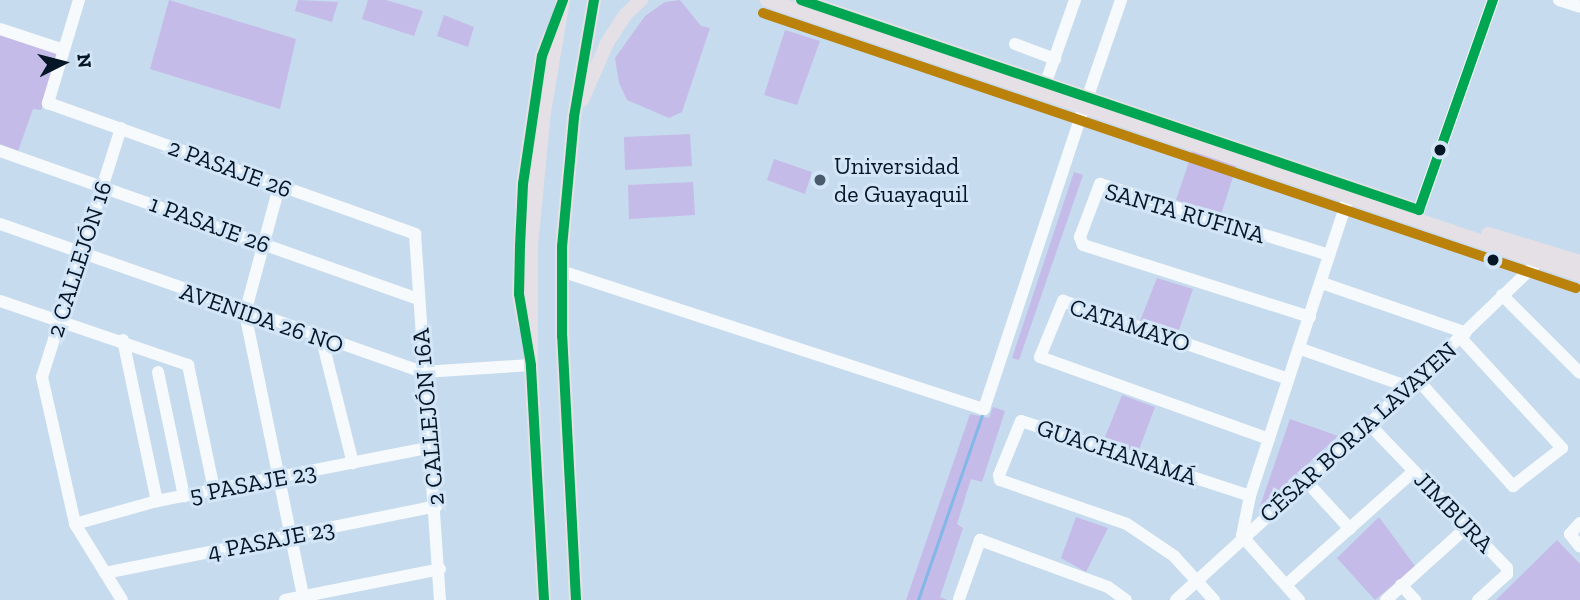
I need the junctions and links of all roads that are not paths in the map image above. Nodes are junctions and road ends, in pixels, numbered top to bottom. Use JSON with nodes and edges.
{"nodes":[{"id":1,"x":79,"y":0,"type":"edge"},
{"id":2,"x":594,"y":0,"type":"edge"},
{"id":3,"x":641,"y":0,"type":"edge"},
{"id":4,"x":801,"y":0,"type":"edge"},
{"id":5,"x":1075,"y":0,"type":"edge"},
{"id":6,"x":1121,"y":0,"type":"edge"},
{"id":7,"x":1493,"y":0,"type":"edge"},
{"id":8,"x":1559,"y":0,"type":"edge"},
{"id":9,"x":770,"y":1,"type":"edge"},
{"id":10,"x":562,"y":5,"type":"edge"},
{"id":11,"x":1580,"y":7,"type":"edge"},
{"id":12,"x":0,"y":29,"type":"edge"},
{"id":13,"x":1015,"y":44,"type":"dead end"},
{"id":14,"x":64,"y":50,"type":"junction"},
{"id":15,"x":1055,"y":59,"type":"junction"},
{"id":16,"x":1046,"y":82,"type":"junction"},
{"id":17,"x":1086,"y":101,"type":"junction"},
{"id":18,"x":574,"y":117,"type":"junction"},
{"id":19,"x":121,"y":128,"type":"junction"},
{"id":20,"x":0,"y":151,"type":"edge"},
{"id":21,"x":104,"y":186,"type":"junction"},
{"id":22,"x":279,"y":187,"type":"junction"},
{"id":23,"x":1348,"y":198,"type":"junction"},
{"id":24,"x":1419,"y":210,"type":"junction"},
{"id":25,"x":0,"y":224,"type":"edge"},
{"id":26,"x":415,"y":234,"type":"joint"},
{"id":27,"x":265,"y":244,"type":"junction"},
{"id":28,"x":82,"y":253,"type":"junction"},
{"id":29,"x":1329,"y":255,"type":"junction"},
{"id":30,"x":1538,"y":262,"type":"junction"},
{"id":31,"x":1580,"y":262,"type":"edge"},
{"id":32,"x":562,"y":271,"type":"junction"},
{"id":33,"x":1580,"y":275,"type":"edge"},
{"id":34,"x":1322,"y":283,"type":"junction"},
{"id":35,"x":1502,"y":295,"type":"junction"},
{"id":36,"x":419,"y":299,"type":"junction"},
{"id":37,"x":0,"y":301,"type":"edge"},
{"id":38,"x":244,"y":313,"type":"junction"},
{"id":39,"x":1310,"y":317,"type":"junction"},
{"id":40,"x":58,"y":318,"type":"junction"},
{"id":41,"x":1463,"y":335,"type":"junction"},
{"id":42,"x":123,"y":340,"type":"junction"},
{"id":43,"x":322,"y":340,"type":"junction"},
{"id":44,"x":1301,"y":349,"type":"junction"},
{"id":45,"x":531,"y":365,"type":"junction"},
{"id":46,"x":158,"y":372,"type":"dead end"},
{"id":47,"x":423,"y":372,"type":"junction"},
{"id":48,"x":1580,"y":373,"type":"edge"},
{"id":49,"x":1288,"y":379,"type":"junction"},
{"id":50,"x":1413,"y":383,"type":"junction"},
{"id":51,"x":1370,"y":424,"type":"junction"},
{"id":52,"x":1269,"y":439,"type":"junction"},
{"id":53,"x":432,"y":447,"type":"junction"},
{"id":54,"x":352,"y":463,"type":"junction"},
{"id":55,"x":1414,"y":471,"type":"junction"},
{"id":56,"x":277,"y":480,"type":"junction"},
{"id":57,"x":1307,"y":481,"type":"junction"},
{"id":58,"x":214,"y":489,"type":"junction"},
{"id":59,"x":184,"y":496,"type":"junction"},
{"id":60,"x":1250,"y":496,"type":"junction"},
{"id":61,"x":157,"y":501,"type":"junction"},
{"id":62,"x":436,"y":506,"type":"junction"},
{"id":63,"x":1580,"y":523,"type":"edge"},
{"id":64,"x":75,"y":524,"type":"junction"},
{"id":65,"x":1467,"y":527,"type":"junction"},
{"id":66,"x":1350,"y":529,"type":"junction"},
{"id":67,"x":1242,"y":536,"type":"junction"},
{"id":68,"x":291,"y":537,"type":"junction"},
{"id":69,"x":1580,"y":547,"type":"edge"},
{"id":70,"x":440,"y":569,"type":"junction"},
{"id":71,"x":105,"y":573,"type":"junction"},
{"id":72,"x":1196,"y":581,"type":"junction"},
{"id":73,"x":1401,"y":585,"type":"junction"},
{"id":74,"x":1286,"y":586,"type":"junction"},
{"id":75,"x":304,"y":598,"type":"edge"},
{"id":76,"x":122,"y":600,"type":"edge"},
{"id":77,"x":285,"y":600,"type":"edge"},
{"id":78,"x":440,"y":600,"type":"edge"},
{"id":79,"x":544,"y":600,"type":"edge"},
{"id":80,"x":576,"y":600,"type":"edge"},
{"id":81,"x":960,"y":600,"type":"edge"},
{"id":82,"x":1126,"y":600,"type":"edge"},
{"id":83,"x":1176,"y":600,"type":"edge"},
{"id":84,"x":1214,"y":600,"type":"edge"},
{"id":85,"x":1299,"y":600,"type":"edge"},
{"id":86,"x":1386,"y":600,"type":"edge"},
{"id":87,"x":1415,"y":600,"type":"edge"},
{"id":88,"x":1478,"y":600,"type":"edge"}],
"edges":[{"from":1,"to":14,"type":"street"},
{"from":2,"to":18,"type":"main road"},
{"from":3,"to":18,"type":"main road"},
{"from":4,"to":16,"type":"main road"},
{"from":5,"to":15,"type":"street"},
{"from":6,"to":17,"type":"street"},
{"from":7,"to":24,"type":"street"},
{"from":8,"to":11,"type":"street"},
{"from":9,"to":17,"type":"main road"},
{"from":10,"to":45,"type":"main road"},
{"from":12,"to":14,"type":"street"},
{"from":13,"to":15,"type":"street"},
{"from":14,"to":19,"type":"street","name":"2 PASAJE 26"},
{"from":15,"to":16,"type":"street"},
{"from":16,"to":17,"type":"main road"},
{"from":17,"to":23,"type":"main road"},
{"from":17,"to":24,"type":"main road"},
{"from":17,"to":32,"type":"street"},
{"from":18,"to":32,"type":"main road"},
{"from":19,"to":21,"type":"street","name":"2 CALLEJÓN 16"},
{"from":19,"to":22,"type":"street","name":"2 PASAJE 26"},
{"from":20,"to":21,"type":"street","name":"1 PASAJE 26"},
{"from":21,"to":27,"type":"street","name":"1 PASAJE 26"},
{"from":21,"to":28,"type":"street","name":"2 CALLEJÓN 16"},
{"from":22,"to":26,"type":"street","name":"2 PASAJE 26"},
{"from":22,"to":27,"type":"street"},
{"from":23,"to":29,"type":"street"},
{"from":23,"to":30,"type":"main road"},
{"from":24,"to":31,"type":"main road"},
{"from":25,"to":28,"type":"street","name":"AVENIDA 26 NO"},
{"from":26,"to":36,"type":"street","name":"2 CALLEJÓN 16A"},
{"from":27,"to":36,"type":"street","name":"1 PASAJE 26"},
{"from":27,"to":38,"type":"street"},
{"from":28,"to":38,"type":"street","name":"AVENIDA 26 NO"},
{"from":28,"to":40,"type":"street","name":"2 CALLEJÓN 16"},
{"from":29,"to":34,"type":"street"},
{"from":29,"to":39,"type":"street","name":"SANTA RUFINA"},
{"from":30,"to":33,"type":"main road"},
{"from":30,"to":35,"type":"street","name":"CÉSAR BORJA LAVAYEN"},
{"from":32,"to":80,"type":"main road"},
{"from":34,"to":39,"type":"street"},
{"from":34,"to":41,"type":"street"},
{"from":35,"to":41,"type":"street","name":"CÉSAR BORJA LAVAYEN"},
{"from":35,"to":48,"type":"street"},
{"from":36,"to":47,"type":"street","name":"2 CALLEJÓN 16A"},
{"from":37,"to":40,"type":"street"},
{"from":38,"to":43,"type":"street","name":"AVENIDA 26 NO"},
{"from":38,"to":56,"type":"street"},
{"from":39,"to":44,"type":"street"},
{"from":40,"to":42,"type":"street"},
{"from":40,"to":64,"type":"street","name":"2 CALLEJÓN 16"},
{"from":41,"to":50,"type":"street","name":"CÉSAR BORJA LAVAYEN"},
{"from":41,"to":50,"type":"street"},
{"from":42,"to":58,"type":"street"},
{"from":42,"to":61,"type":"street"},
{"from":43,"to":47,"type":"street","name":"AVENIDA 26 NO"},
{"from":43,"to":54,"type":"street"},
{"from":44,"to":49,"type":"street"},
{"from":44,"to":50,"type":"street"},
{"from":45,"to":47,"type":"street","name":"AVENIDA 26 NO"},
{"from":45,"to":79,"type":"main road"},
{"from":46,"to":59,"type":"street"},
{"from":47,"to":53,"type":"street","name":"2 CALLEJÓN 16A"},
{"from":49,"to":52,"type":"street"},
{"from":49,"to":52,"type":"street","name":"CATAMAYO"},
{"from":50,"to":51,"type":"street","name":"CÉSAR BORJA LAVAYEN"},
{"from":51,"to":55,"type":"street","name":"JIMBURA"},
{"from":51,"to":57,"type":"street","name":"CÉSAR BORJA LAVAYEN"},
{"from":52,"to":60,"type":"street"},
{"from":53,"to":54,"type":"street","name":"5 PASAJE 23"},
{"from":53,"to":62,"type":"street","name":"2 CALLEJÓN 16A"},
{"from":54,"to":56,"type":"street","name":"5 PASAJE 23"},
{"from":55,"to":65,"type":"street","name":"JIMBURA"},
{"from":55,"to":66,"type":"street"},
{"from":56,"to":58,"type":"street","name":"5 PASAJE 23"},
{"from":56,"to":68,"type":"street"},
{"from":57,"to":66,"type":"street"},
{"from":57,"to":67,"type":"street","name":"CÉSAR BORJA LAVAYEN"},
{"from":58,"to":59,"type":"street","name":"5 PASAJE 23"},
{"from":59,"to":61,"type":"street","name":"5 PASAJE 23"},
{"from":60,"to":67,"type":"street"},
{"from":60,"to":72,"type":"street","name":"GUACHANAMÁ"},
{"from":61,"to":64,"type":"street","name":"5 PASAJE 23"},
{"from":62,"to":68,"type":"street","name":"4 PASAJE 23"},
{"from":62,"to":70,"type":"street","name":"2 CALLEJÓN 16A"},
{"from":63,"to":69,"type":"street"},
{"from":64,"to":71,"type":"street"},
{"from":65,"to":73,"type":"street"},
{"from":65,"to":88,"type":"street","name":"JIMBURA"},
{"from":66,"to":74,"type":"street"},
{"from":67,"to":72,"type":"street","name":"CÉSAR BORJA LAVAYEN"},
{"from":67,"to":74,"type":"street"},
{"from":68,"to":71,"type":"street","name":"4 PASAJE 23"},
{"from":68,"to":75,"type":"street"},
{"from":70,"to":75,"type":"street"},
{"from":70,"to":78,"type":"street","name":"2 CALLEJÓN 16A"},
{"from":71,"to":76,"type":"street"},
{"from":72,"to":83,"type":"street","name":"CÉSAR BORJA LAVAYEN"},
{"from":72,"to":84,"type":"street"},
{"from":73,"to":86,"type":"street"},
{"from":73,"to":87,"type":"street"},
{"from":74,"to":85,"type":"street"},
{"from":75,"to":77,"type":"street"},
{"from":81,"to":82,"type":"street"}]}
